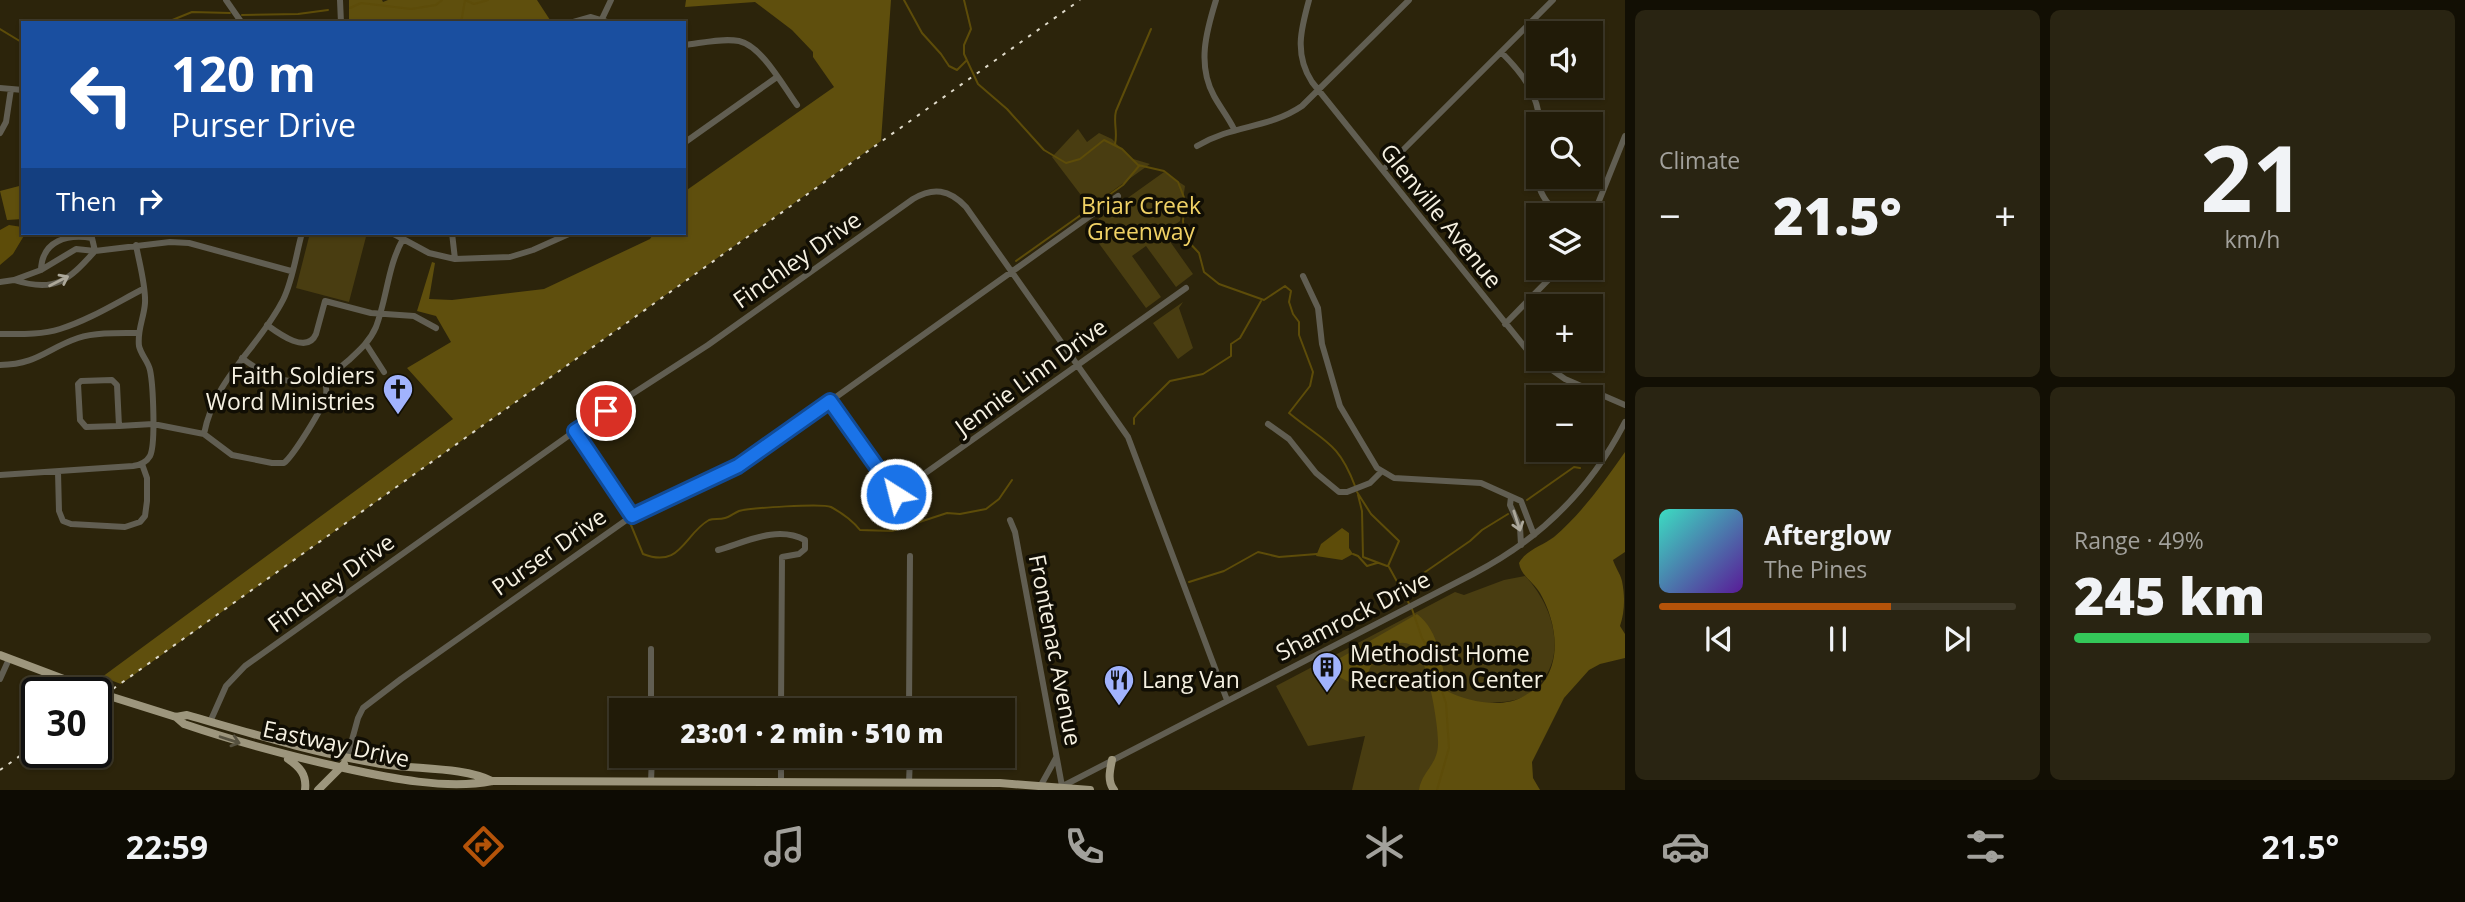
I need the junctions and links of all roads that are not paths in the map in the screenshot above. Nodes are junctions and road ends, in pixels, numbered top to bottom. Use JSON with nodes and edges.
{"nodes":[{"id":1,"x":226,"y":0,"type":"edge"},
{"id":2,"x":340,"y":0,"type":"edge"},
{"id":3,"x":611,"y":0,"type":"edge"},
{"id":4,"x":1216,"y":0,"type":"edge"},
{"id":5,"x":1309,"y":0,"type":"edge"},
{"id":6,"x":1409,"y":0,"type":"edge"},
{"id":7,"x":1553,"y":0,"type":"edge"},
{"id":8,"x":601,"y":19,"type":"junction"},
{"id":9,"x":241,"y":21,"type":"edge"},
{"id":10,"x":341,"y":21,"type":"edge"},
{"id":11,"x":575,"y":21,"type":"edge"},
{"id":12,"x":606,"y":21,"type":"edge"},
{"id":13,"x":686,"y":45,"type":"edge"},
{"id":14,"x":1501,"y":52,"type":"junction"},
{"id":15,"x":777,"y":77,"type":"junction"},
{"id":16,"x":0,"y":88,"type":"edge"},
{"id":17,"x":10,"y":89,"type":"junction"},
{"id":18,"x":21,"y":90,"type":"edge"},
{"id":19,"x":1319,"y":90,"type":"junction"},
{"id":20,"x":797,"y":105,"type":"dead end"},
{"id":21,"x":1539,"y":112,"type":"edge"},
{"id":22,"x":1234,"y":129,"type":"junction"},
{"id":23,"x":0,"y":133,"type":"edge"},
{"id":24,"x":1625,"y":136,"type":"edge"},
{"id":25,"x":686,"y":142,"type":"edge"},
{"id":26,"x":1198,"y":146,"type":"dead end"},
{"id":27,"x":1383,"y":170,"type":"junction"},
{"id":28,"x":1118,"y":195,"type":"dead end"},
{"id":29,"x":1598,"y":203,"type":"edge"},
{"id":30,"x":301,"y":235,"type":"edge"},
{"id":31,"x":396,"y":235,"type":"edge"},
{"id":32,"x":452,"y":235,"type":"edge"},
{"id":33,"x":567,"y":235,"type":"edge"},
{"id":34,"x":403,"y":239,"type":"junction"},
{"id":35,"x":136,"y":245,"type":"junction"},
{"id":36,"x":95,"y":251,"type":"junction"},
{"id":37,"x":455,"y":259,"type":"junction"},
{"id":38,"x":41,"y":270,"type":"junction"},
{"id":39,"x":291,"y":271,"type":"junction"},
{"id":40,"x":1012,"y":271,"type":"junction"},
{"id":41,"x":1303,"y":276,"type":"dead end"},
{"id":42,"x":14,"y":280,"type":"junction"},
{"id":43,"x":1548,"y":280,"type":"edge"},
{"id":44,"x":0,"y":282,"type":"edge"},
{"id":45,"x":1186,"y":288,"type":"dead end"},
{"id":46,"x":143,"y":289,"type":"junction"},
{"id":47,"x":380,"y":314,"type":"junction"},
{"id":48,"x":1505,"y":324,"type":"junction"},
{"id":49,"x":267,"y":325,"type":"junction"},
{"id":50,"x":436,"y":328,"type":"dead end"},
{"id":51,"x":139,"y":333,"type":"junction"},
{"id":52,"x":0,"y":334,"type":"edge"},
{"id":53,"x":366,"y":344,"type":"junction"},
{"id":54,"x":242,"y":358,"type":"junction"},
{"id":55,"x":0,"y":365,"type":"edge"},
{"id":56,"x":1079,"y":365,"type":"junction"},
{"id":57,"x":384,"y":372,"type":"dead end"},
{"id":58,"x":322,"y":378,"type":"junction"},
{"id":59,"x":830,"y":401,"type":"junction"},
{"id":60,"x":1625,"y":405,"type":"edge"},
{"id":61,"x":1625,"y":422,"type":"edge"},
{"id":62,"x":153,"y":424,"type":"junction"},
{"id":63,"x":1268,"y":424,"type":"dead end"},
{"id":64,"x":119,"y":426,"type":"junction"},
{"id":65,"x":575,"y":431,"type":"junction"},
{"id":66,"x":204,"y":434,"type":"junction"},
{"id":67,"x":142,"y":464,"type":"junction"},
{"id":68,"x":58,"y":471,"type":"junction"},
{"id":69,"x":1381,"y":472,"type":"junction"},
{"id":70,"x":0,"y":475,"type":"edge"},
{"id":71,"x":1511,"y":497,"type":"junction"},
{"id":72,"x":632,"y":516,"type":"junction"},
{"id":73,"x":1010,"y":520,"type":"dead end"},
{"id":74,"x":1534,"y":535,"type":"junction"},
{"id":75,"x":1521,"y":545,"type":"junction"},
{"id":76,"x":718,"y":550,"type":"dead end"},
{"id":77,"x":910,"y":556,"type":"dead end"},
{"id":78,"x":651,"y":649,"type":"dead end"},
{"id":79,"x":0,"y":655,"type":"edge"},
{"id":80,"x":9,"y":659,"type":"junction"},
{"id":81,"x":0,"y":679,"type":"edge"},
{"id":82,"x":651,"y":698,"type":"edge"},
{"id":83,"x":782,"y":698,"type":"edge"},
{"id":84,"x":909,"y":698,"type":"edge"},
{"id":85,"x":1227,"y":700,"type":"junction"},
{"id":86,"x":176,"y":717,"type":"junction"},
{"id":87,"x":210,"y":722,"type":"junction"},
{"id":88,"x":283,"y":755,"type":"junction"},
{"id":89,"x":1057,"y":756,"type":"junction"},
{"id":90,"x":347,"y":758,"type":"junction"},
{"id":91,"x":1112,"y":760,"type":"junction"},
{"id":92,"x":342,"y":767,"type":"junction"},
{"id":93,"x":652,"y":768,"type":"edge"},
{"id":94,"x":781,"y":768,"type":"edge"},
{"id":95,"x":909,"y":768,"type":"edge"},
{"id":96,"x":492,"y":781,"type":"junction"},
{"id":97,"x":651,"y":782,"type":"junction"},
{"id":98,"x":781,"y":783,"type":"junction"},
{"id":99,"x":909,"y":783,"type":"junction"},
{"id":100,"x":1041,"y":785,"type":"junction"},
{"id":101,"x":1003,"y":786,"type":"edge"},
{"id":102,"x":1058,"y":788,"type":"edge"},
{"id":103,"x":305,"y":790,"type":"edge"},
{"id":104,"x":318,"y":790,"type":"edge"},
{"id":105,"x":1090,"y":790,"type":"edge"},
{"id":106,"x":1114,"y":790,"type":"edge"}],
"edges":[{"from":1,"to":9,"type":"street"},
{"from":2,"to":10,"type":"street"},
{"from":3,"to":8,"type":"street"},
{"from":4,"to":22,"type":"street"},
{"from":5,"to":19,"type":"street","name":"Glenville Avenue"},
{"from":6,"to":19,"type":"street"},
{"from":7,"to":14,"type":"street"},
{"from":8,"to":11,"type":"street"},
{"from":8,"to":12,"type":"street"},
{"from":13,"to":15,"type":"street"},
{"from":14,"to":21,"type":"street"},
{"from":14,"to":27,"type":"street"},
{"from":15,"to":20,"type":"street"},
{"from":15,"to":25,"type":"street"},
{"from":16,"to":17,"type":"street"},
{"from":17,"to":18,"type":"street"},
{"from":17,"to":23,"type":"street"},
{"from":19,"to":22,"type":"street"},
{"from":19,"to":27,"type":"street","name":"Glenville Avenue"},
{"from":22,"to":26,"type":"street"},
{"from":24,"to":29,"type":"street"},
{"from":27,"to":48,"type":"street","name":"Glenville Avenue"},
{"from":28,"to":40,"type":"street","name":"Purser Drive"},
{"from":30,"to":39,"type":"street"},
{"from":31,"to":34,"type":"street"},
{"from":32,"to":37,"type":"street"},
{"from":33,"to":37,"type":"street"},
{"from":34,"to":37,"type":"street"},
{"from":34,"to":47,"type":"street"},
{"from":35,"to":36,"type":"street"},
{"from":35,"to":39,"type":"street"},
{"from":35,"to":46,"type":"street"},
{"from":36,"to":38,"type":"street"},
{"from":36,"to":38,"type":"street"},
{"from":42,"to":36,"type":"street","one_way":true},
{"from":38,"to":42,"type":"street"},
{"from":39,"to":49,"type":"street"},
{"from":40,"to":56,"type":"street","name":"Finchley Drive"},
{"from":40,"to":59,"type":"street","name":"Purser Drive"},
{"from":40,"to":65,"type":"street","name":"Finchley Drive"},
{"from":41,"to":69,"type":"street"},
{"from":42,"to":44,"type":"street"},
{"from":43,"to":48,"type":"street"},
{"from":45,"to":56,"type":"street","name":"Jennie Linn Drive"},
{"from":46,"to":51,"type":"street"},
{"from":46,"to":52,"type":"street"},
{"from":47,"to":49,"type":"street"},
{"from":47,"to":50,"type":"street"},
{"from":47,"to":53,"type":"street"},
{"from":48,"to":60,"type":"street","name":"Glenville Avenue"},
{"from":49,"to":54,"type":"street"},
{"from":51,"to":55,"type":"street"},
{"from":51,"to":62,"type":"street"},
{"from":53,"to":57,"type":"street"},
{"from":53,"to":58,"type":"street"},
{"from":54,"to":58,"type":"street"},
{"from":54,"to":66,"type":"street"},
{"from":56,"to":59,"type":"street","name":"Jennie Linn Drive"},
{"from":56,"to":85,"type":"street","name":"Finchley Drive"},
{"from":58,"to":66,"type":"street"},
{"from":59,"to":72,"type":"street","name":"Purser Drive"},
{"from":61,"to":74,"type":"street","name":"Shamrock Drive"},
{"from":62,"to":64,"type":"street"},
{"from":62,"to":66,"type":"street"},
{"from":62,"to":67,"type":"street"},
{"from":63,"to":69,"type":"street"},
{"from":64,"to":64,"type":"street"},
{"from":65,"to":72,"type":"street"},
{"from":65,"to":87,"type":"street","name":"Finchley Drive"},
{"from":67,"to":68,"type":"street"},
{"from":67,"to":68,"type":"street"},
{"from":68,"to":70,"type":"street"},
{"from":69,"to":71,"type":"street"},
{"from":71,"to":74,"type":"street"},
{"from":71,"to":75,"type":"street","one_way":true},
{"from":72,"to":90,"type":"street","name":"Purser Drive"},
{"from":73,"to":89,"type":"street","name":"Frontenac Avenue"},
{"from":74,"to":75,"type":"street","name":"Shamrock Drive"},
{"from":75,"to":85,"type":"street","name":"Shamrock Drive"},
{"from":76,"to":83,"type":"street"},
{"from":77,"to":84,"type":"street"},
{"from":78,"to":82,"type":"street"},
{"from":79,"to":80,"type":"main road","name":"Eastway Drive"},
{"from":80,"to":81,"type":"street"},
{"from":80,"to":86,"type":"main road","name":"Eastway Drive"},
{"from":85,"to":91,"type":"street","name":"Shamrock Drive"},
{"from":86,"to":87,"type":"main road","name":"Eastway Drive"},
{"from":86,"to":88,"type":"main road","name":"Eastway Drive","one_way":true},
{"from":87,"to":90,"type":"main road","name":"Eastway Drive"},
{"from":88,"to":92,"type":"main road","name":"Eastway Drive"},
{"from":88,"to":103,"type":"main road"},
{"from":89,"to":100,"type":"street"},
{"from":89,"to":102,"type":"street","name":"Frontenac Avenue"},
{"from":90,"to":92,"type":"main road"},
{"from":90,"to":96,"type":"main road","name":"Eastway Drive"},
{"from":91,"to":102,"type":"street","name":"Shamrock Drive"},
{"from":91,"to":106,"type":"main road"},
{"from":92,"to":96,"type":"main road","name":"Eastway Drive"},
{"from":92,"to":104,"type":"main road"},
{"from":93,"to":97,"type":"street"},
{"from":94,"to":98,"type":"street"},
{"from":95,"to":99,"type":"street"},
{"from":96,"to":97,"type":"main road","name":"Eastway Drive"},
{"from":97,"to":98,"type":"main road","name":"Eastway Drive"},
{"from":98,"to":99,"type":"main road","name":"Eastway Drive"},
{"from":99,"to":101,"type":"main road","name":"Eastway Drive"},
{"from":100,"to":101,"type":"main road","name":"Eastway Drive"},
{"from":100,"to":102,"type":"main road","name":"Eastway Drive"},
{"from":102,"to":105,"type":"main road","name":"Eastway Drive"}]}
